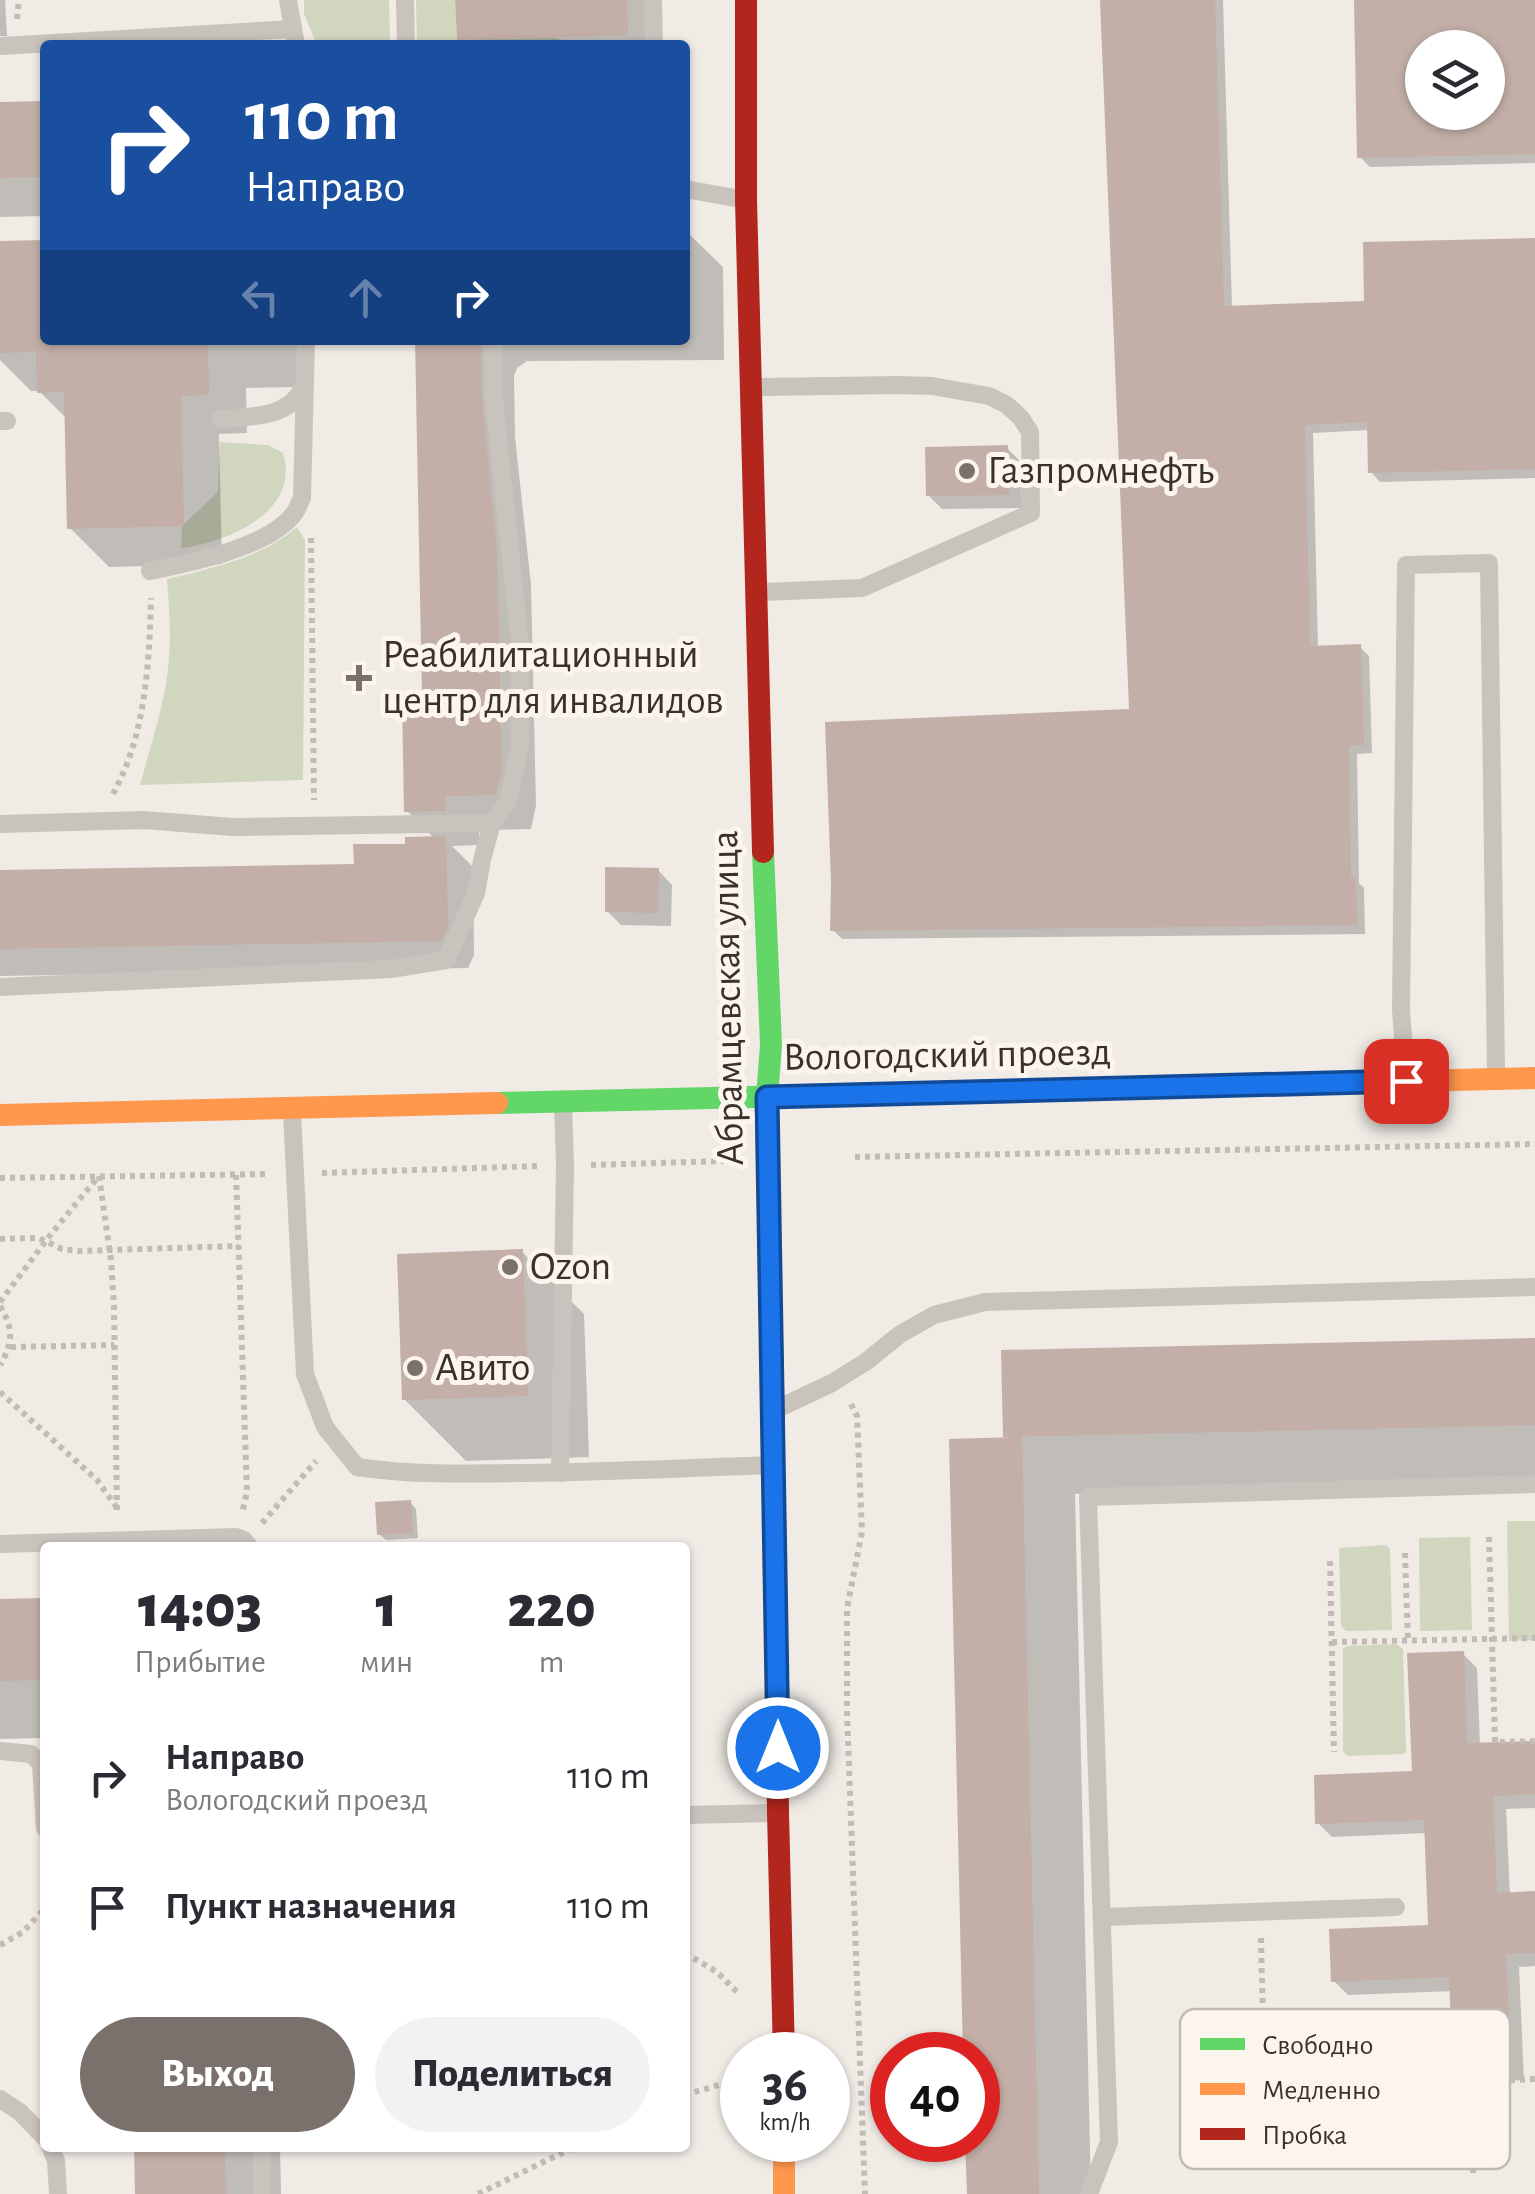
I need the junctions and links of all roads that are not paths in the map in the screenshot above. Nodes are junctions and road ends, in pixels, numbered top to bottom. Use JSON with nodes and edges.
{"nodes":[{"id":1,"x":288,"y":0,"type":"edge"},
{"id":2,"x":405,"y":0,"type":"edge"},
{"id":3,"x":653,"y":0,"type":"edge"},
{"id":4,"x":746,"y":0,"type":"edge"},
{"id":5,"x":295,"y":37,"type":"edge"},
{"id":6,"x":197,"y":40,"type":"edge"},
{"id":7,"x":406,"y":40,"type":"edge"},
{"id":8,"x":654,"y":40,"type":"edge"},
{"id":9,"x":40,"y":45,"type":"edge"},
{"id":10,"x":0,"y":46,"type":"edge"},
{"id":11,"x":690,"y":190,"type":"edge"},
{"id":12,"x":746,"y":200,"type":"junction"},
{"id":13,"x":306,"y":345,"type":"edge"},
{"id":14,"x":493,"y":345,"type":"edge"},
{"id":15,"x":304,"y":387,"type":"junction"},
{"id":16,"x":752,"y":388,"type":"junction"},
{"id":17,"x":270,"y":415,"type":"junction"},
{"id":18,"x":221,"y":418,"type":"dead end"},
{"id":19,"x":303,"y":438,"type":"junction"},
{"id":20,"x":150,"y":571,"type":"road end"},
{"id":21,"x":756,"y":592,"type":"junction"},
{"id":22,"x":492,"y":823,"type":"junction"},
{"id":23,"x":0,"y":824,"type":"edge"},
{"id":24,"x":0,"y":987,"type":"edge"},
{"id":25,"x":1535,"y":1078,"type":"edge"},
{"id":26,"x":1496,"y":1079,"type":"junction"},
{"id":27,"x":1406,"y":1081,"type":"junction"},
{"id":28,"x":767,"y":1097,"type":"junction"},
{"id":29,"x":562,"y":1100,"type":"junction"},
{"id":30,"x":292,"y":1108,"type":"junction"},
{"id":31,"x":0,"y":1115,"type":"edge"},
{"id":32,"x":1535,"y":1287,"type":"edge"},
{"id":33,"x":774,"y":1410,"type":"junction"},
{"id":34,"x":775,"y":1464,"type":"junction"},
{"id":35,"x":560,"y":1473,"type":"junction"},
{"id":36,"x":1535,"y":1484,"type":"edge"},
{"id":37,"x":59,"y":1542,"type":"edge"},
{"id":38,"x":246,"y":1542,"type":"edge"},
{"id":39,"x":40,"y":1543,"type":"edge"},
{"id":40,"x":0,"y":1544,"type":"edge"},
{"id":41,"x":0,"y":1751,"type":"edge"},
{"id":42,"x":40,"y":1763,"type":"edge"},
{"id":43,"x":778,"y":1813,"type":"junction"},
{"id":44,"x":690,"y":1815,"type":"edge"},
{"id":45,"x":1396,"y":1907,"type":"dead end"},
{"id":46,"x":1102,"y":1916,"type":"junction"},
{"id":47,"x":783,"y":2032,"type":"edge"},
{"id":48,"x":0,"y":2099,"type":"edge"},
{"id":49,"x":40,"y":2133,"type":"edge"},
{"id":50,"x":53,"y":2152,"type":"edge"},
{"id":51,"x":262,"y":2152,"type":"edge"},
{"id":52,"x":784,"y":2162,"type":"edge"},
{"id":53,"x":58,"y":2194,"type":"edge"},
{"id":54,"x":262,"y":2194,"type":"edge"},
{"id":55,"x":784,"y":2194,"type":"edge"},
{"id":56,"x":1089,"y":2194,"type":"edge"}],
"edges":[{"from":1,"to":5,"type":"lane"},
{"from":2,"to":7,"type":"lane"},
{"from":3,"to":8,"type":"lane"},
{"from":4,"to":12,"type":"street","name":"Абрамцевская улица"},
{"from":5,"to":6,"type":"lane"},
{"from":9,"to":10,"type":"lane"},
{"from":11,"to":12,"type":"lane"},
{"from":12,"to":16,"type":"street","name":"Абрамцевская улица"},
{"from":13,"to":15,"type":"lane"},
{"from":14,"to":22,"type":"lane"},
{"from":15,"to":17,"type":"lane"},
{"from":15,"to":19,"type":"lane"},
{"from":16,"to":21,"type":"street","name":"Абрамцевская улица"},
{"from":16,"to":21,"type":"lane"},
{"from":17,"to":18,"type":"lane"},
{"from":17,"to":19,"type":"lane"},
{"from":19,"to":20,"type":"lane"},
{"from":21,"to":28,"type":"street","name":"Абрамцевская улица"},
{"from":22,"to":23,"type":"lane"},
{"from":22,"to":24,"type":"lane"},
{"from":25,"to":26,"type":"street","name":"Вологодский проезд"},
{"from":26,"to":27,"type":"street","name":"Вологодский проезд"},
{"from":26,"to":27,"type":"lane"},
{"from":27,"to":28,"type":"street","name":"Вологодский проезд"},
{"from":28,"to":29,"type":"street","name":"Вологодский проезд"},
{"from":28,"to":33,"type":"street","name":"Абрамцевская улица"},
{"from":29,"to":30,"type":"street","name":"Вологодский проезд"},
{"from":29,"to":35,"type":"lane"},
{"from":30,"to":31,"type":"street","name":"Вологодский проезд"},
{"from":30,"to":35,"type":"lane"},
{"from":32,"to":33,"type":"lane"},
{"from":33,"to":34,"type":"street","name":"Абрамцевская улица"},
{"from":34,"to":35,"type":"lane"},
{"from":34,"to":43,"type":"street","name":"Абрамцевская улица"},
{"from":36,"to":46,"type":"lane"},
{"from":37,"to":38,"type":"lane"},
{"from":39,"to":40,"type":"lane"},
{"from":41,"to":42,"type":"lane"},
{"from":43,"to":44,"type":"lane"},
{"from":43,"to":47,"type":"street","name":"Абрамцевская улица"},
{"from":45,"to":46,"type":"lane"},
{"from":46,"to":56,"type":"lane"},
{"from":48,"to":49,"type":"lane"},
{"from":50,"to":53,"type":"lane"},
{"from":51,"to":54,"type":"lane"},
{"from":52,"to":55,"type":"street"}]}
